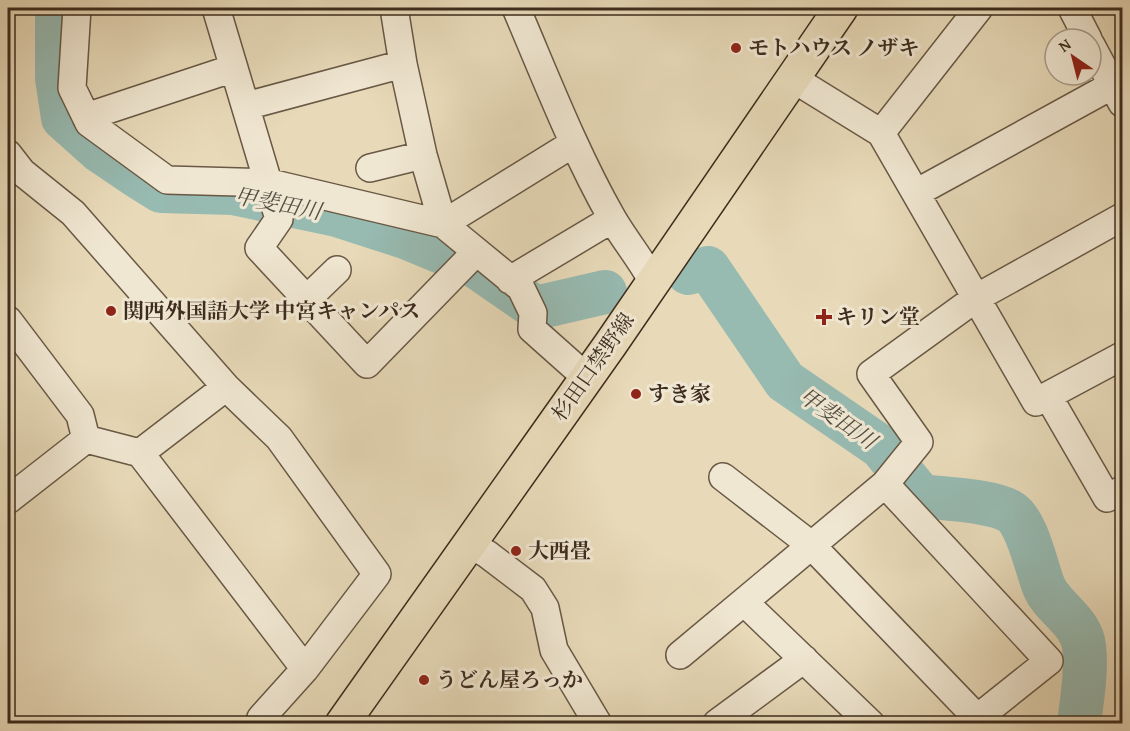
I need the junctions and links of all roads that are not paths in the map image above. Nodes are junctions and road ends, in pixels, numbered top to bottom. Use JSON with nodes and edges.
{"nodes":[{"id":1,"x":77,"y":8,"type":"edge"},
{"id":2,"x":216,"y":8,"type":"edge"},
{"id":3,"x":394,"y":8,"type":"edge"},
{"id":4,"x":516,"y":8,"type":"edge"},
{"id":5,"x":841,"y":8,"type":"edge"},
{"id":6,"x":979,"y":8,"type":"edge"},
{"id":7,"x":1071,"y":8,"type":"edge"},
{"id":8,"x":1081,"y":27,"type":"edge"},
{"id":9,"x":403,"y":64,"type":"junction"},
{"id":10,"x":1103,"y":64,"type":"edge"},
{"id":11,"x":234,"y":68,"type":"junction"},
{"id":12,"x":792,"y":78,"type":"junction"},
{"id":13,"x":1119,"y":90,"type":"edge"},
{"id":14,"x":246,"y":106,"type":"junction"},
{"id":15,"x":86,"y":117,"type":"junction"},
{"id":16,"x":881,"y":133,"type":"junction"},
{"id":17,"x":574,"y":143,"type":"junction"},
{"id":18,"x":8,"y":154,"type":"edge"},
{"id":19,"x":423,"y":155,"type":"junction"},
{"id":20,"x":370,"y":168,"type":"dead end"},
{"id":21,"x":271,"y":186,"type":"junction"},
{"id":22,"x":916,"y":192,"type":"junction"},
{"id":23,"x":1122,"y":217,"type":"edge"},
{"id":24,"x":612,"y":219,"type":"junction"},
{"id":25,"x":443,"y":224,"type":"junction"},
{"id":26,"x":470,"y":258,"type":"junction"},
{"id":27,"x":337,"y":270,"type":"dead end"},
{"id":28,"x":652,"y":280,"type":"junction"},
{"id":29,"x":515,"y":284,"type":"junction"},
{"id":30,"x":976,"y":298,"type":"junction"},
{"id":31,"x":306,"y":299,"type":"junction"},
{"id":32,"x":8,"y":320,"type":"edge"},
{"id":33,"x":1122,"y":356,"type":"edge"},
{"id":34,"x":586,"y":378,"type":"junction"},
{"id":35,"x":226,"y":387,"type":"junction"},
{"id":36,"x":1048,"y":396,"type":"junction"},
{"id":37,"x":86,"y":439,"type":"junction"},
{"id":38,"x":140,"y":453,"type":"junction"},
{"id":39,"x":892,"y":475,"type":"junction"},
{"id":40,"x":723,"y":477,"type":"dead end"},
{"id":41,"x":1122,"y":490,"type":"edge"},
{"id":42,"x":8,"y":500,"type":"edge"},
{"id":43,"x":469,"y":544,"type":"junction"},
{"id":44,"x":811,"y":545,"type":"junction"},
{"id":45,"x":744,"y":602,"type":"junction"},
{"id":46,"x":680,"y":655,"type":"dead end"},
{"id":47,"x":804,"y":659,"type":"junction"},
{"id":48,"x":304,"y":669,"type":"junction"},
{"id":49,"x":976,"y":722,"type":"edge"},
{"id":50,"x":262,"y":723,"type":"edge"},
{"id":51,"x":342,"y":723,"type":"edge"},
{"id":52,"x":598,"y":723,"type":"edge"},
{"id":53,"x":717,"y":723,"type":"edge"},
{"id":54,"x":871,"y":723,"type":"edge"}],
"edges":[{"from":1,"to":15,"type":"street"},
{"from":2,"to":11,"type":"street"},
{"from":3,"to":9,"type":"street"},
{"from":4,"to":17,"type":"street"},
{"from":5,"to":12,"type":"main road","name":"杉田口禁野線"},
{"from":6,"to":16,"type":"street"},
{"from":7,"to":8,"type":"street"},
{"from":9,"to":14,"type":"street"},
{"from":9,"to":19,"type":"street"},
{"from":10,"to":13,"type":"street"},
{"from":11,"to":14,"type":"street"},
{"from":11,"to":15,"type":"street"},
{"from":12,"to":16,"type":"street"},
{"from":12,"to":28,"type":"main road","name":"杉田口禁野線"},
{"from":13,"to":22,"type":"street"},
{"from":14,"to":21,"type":"street"},
{"from":15,"to":21,"type":"street"},
{"from":16,"to":22,"type":"street"},
{"from":17,"to":24,"type":"street"},
{"from":17,"to":25,"type":"street"},
{"from":18,"to":35,"type":"street"},
{"from":19,"to":20,"type":"street"},
{"from":19,"to":25,"type":"street"},
{"from":21,"to":25,"type":"street"},
{"from":21,"to":31,"type":"street"},
{"from":22,"to":30,"type":"street"},
{"from":23,"to":30,"type":"street"},
{"from":24,"to":28,"type":"street"},
{"from":24,"to":29,"type":"street"},
{"from":25,"to":26,"type":"street"},
{"from":26,"to":29,"type":"street"},
{"from":26,"to":31,"type":"street"},
{"from":27,"to":31,"type":"street"},
{"from":28,"to":34,"type":"main road","name":"杉田口禁野線"},
{"from":29,"to":34,"type":"street"},
{"from":30,"to":36,"type":"street"},
{"from":30,"to":39,"type":"street"},
{"from":32,"to":37,"type":"street"},
{"from":33,"to":36,"type":"street"},
{"from":34,"to":43,"type":"main road","name":"杉田口禁野線"},
{"from":35,"to":38,"type":"street"},
{"from":35,"to":48,"type":"street"},
{"from":36,"to":41,"type":"street"},
{"from":37,"to":38,"type":"street"},
{"from":37,"to":42,"type":"street"},
{"from":38,"to":48,"type":"street"},
{"from":39,"to":44,"type":"street"},
{"from":39,"to":49,"type":"street"},
{"from":40,"to":44,"type":"street"},
{"from":43,"to":51,"type":"main road","name":"杉田口禁野線"},
{"from":43,"to":52,"type":"street"},
{"from":44,"to":45,"type":"street"},
{"from":44,"to":49,"type":"street"},
{"from":45,"to":46,"type":"street"},
{"from":45,"to":47,"type":"street"},
{"from":47,"to":53,"type":"street"},
{"from":47,"to":54,"type":"street"},
{"from":48,"to":50,"type":"street"}]}
